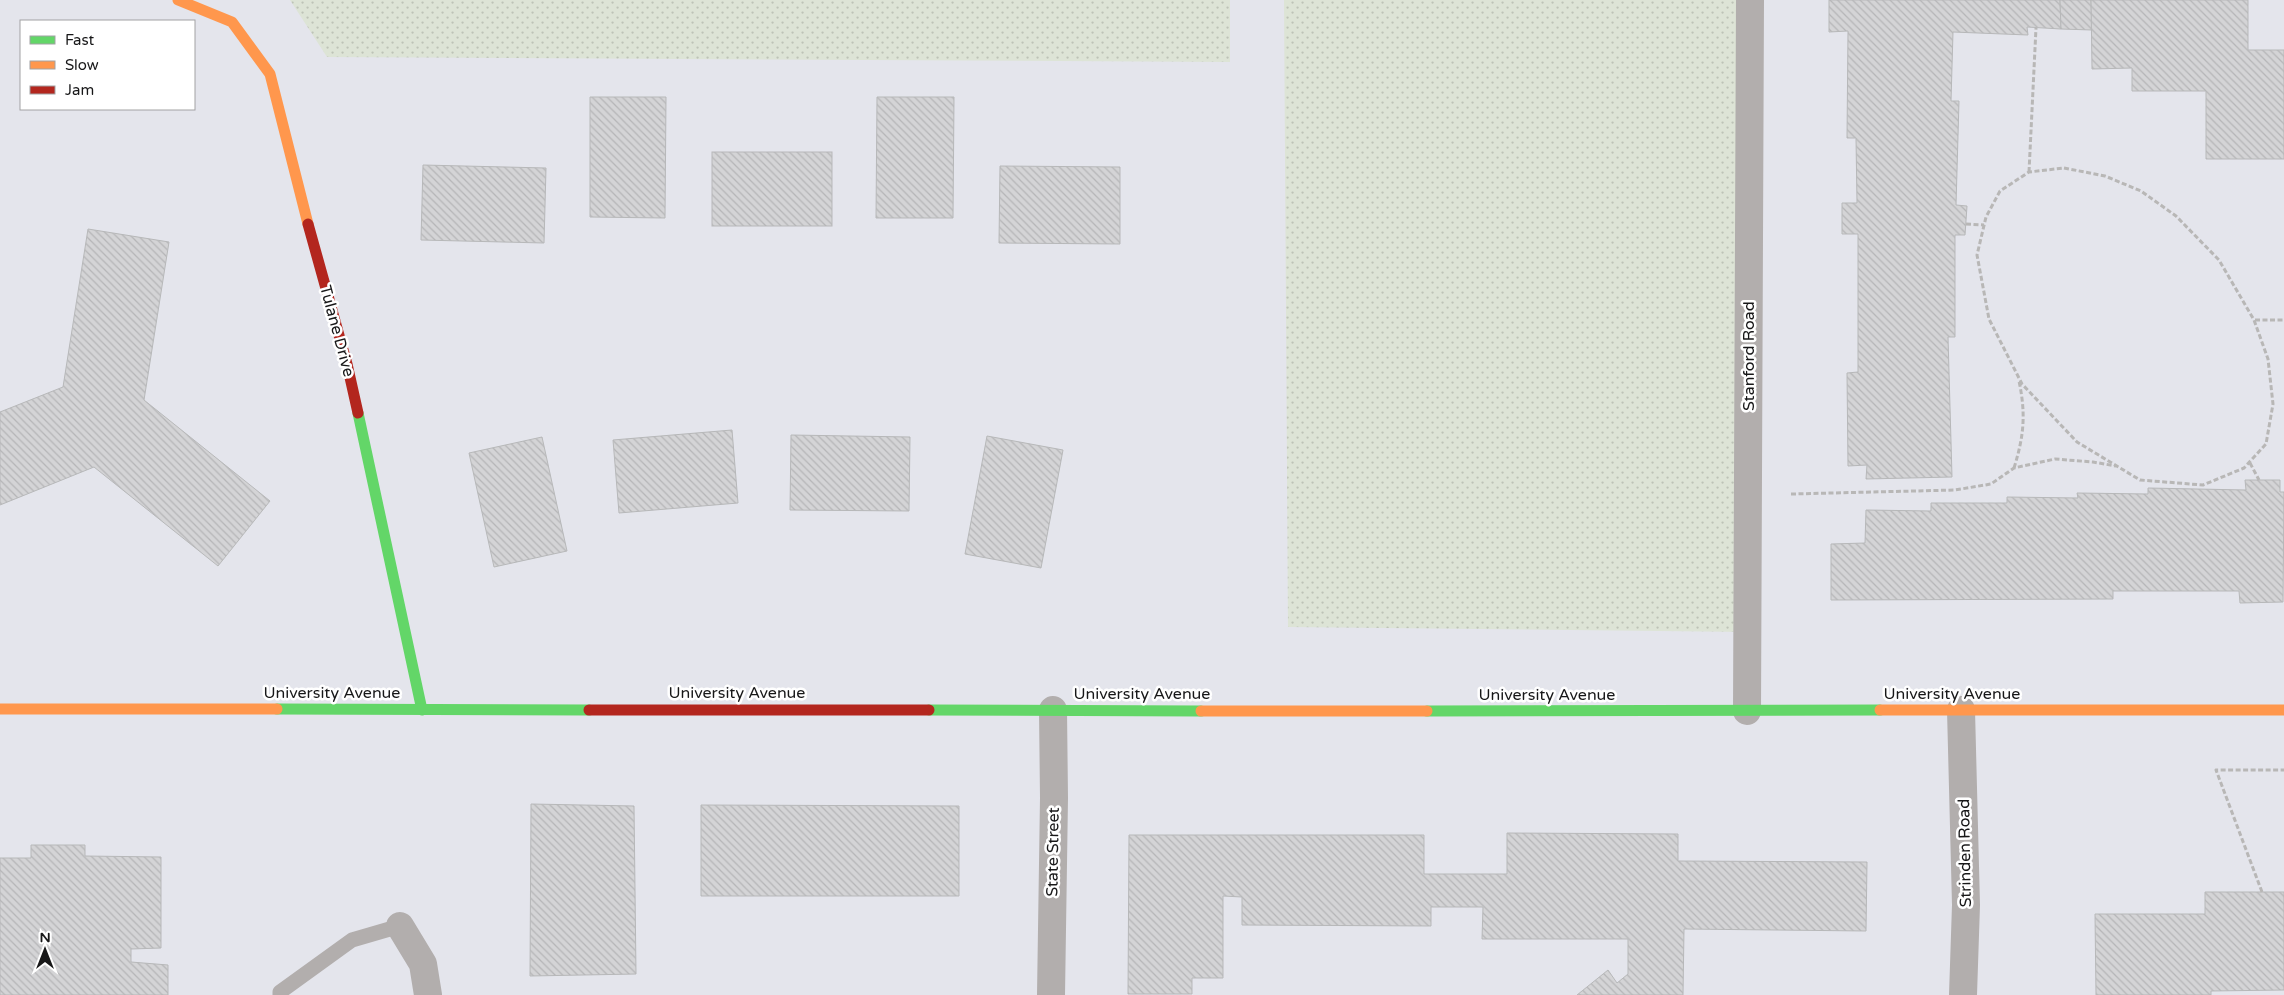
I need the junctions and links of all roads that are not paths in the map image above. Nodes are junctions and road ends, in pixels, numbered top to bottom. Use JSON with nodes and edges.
{"nodes":[{"id":1,"x":178,"y":0,"type":"edge"},
{"id":2,"x":1750,"y":0,"type":"edge"},
{"id":3,"x":0,"y":709,"type":"edge"},
{"id":4,"x":422,"y":710,"type":"junction"},
{"id":5,"x":1053,"y":710,"type":"junction"},
{"id":6,"x":1961,"y":710,"type":"junction"},
{"id":7,"x":2284,"y":710,"type":"edge"},
{"id":8,"x":1747,"y":711,"type":"junction"},
{"id":9,"x":400,"y":926,"type":"joint"},
{"id":10,"x":280,"y":995,"type":"edge"},
{"id":11,"x":428,"y":995,"type":"edge"},
{"id":12,"x":1051,"y":995,"type":"edge"},
{"id":13,"x":1963,"y":995,"type":"edge"}],
"edges":[{"from":1,"to":4,"type":"street","name":"Tulane Drive"},
{"from":2,"to":8,"type":"street","name":"Stanford Road"},
{"from":3,"to":4,"type":"street","name":"University Avenue"},
{"from":4,"to":5,"type":"street","name":"University Avenue"},
{"from":5,"to":8,"type":"street","name":"University Avenue"},
{"from":5,"to":12,"type":"street","name":"State Street"},
{"from":6,"to":7,"type":"street","name":"University Avenue"},
{"from":6,"to":8,"type":"street","name":"University Avenue"},
{"from":6,"to":13,"type":"street","name":"Strinden Road"},
{"from":9,"to":10,"type":"lane"},
{"from":9,"to":11,"type":"street"}]}
